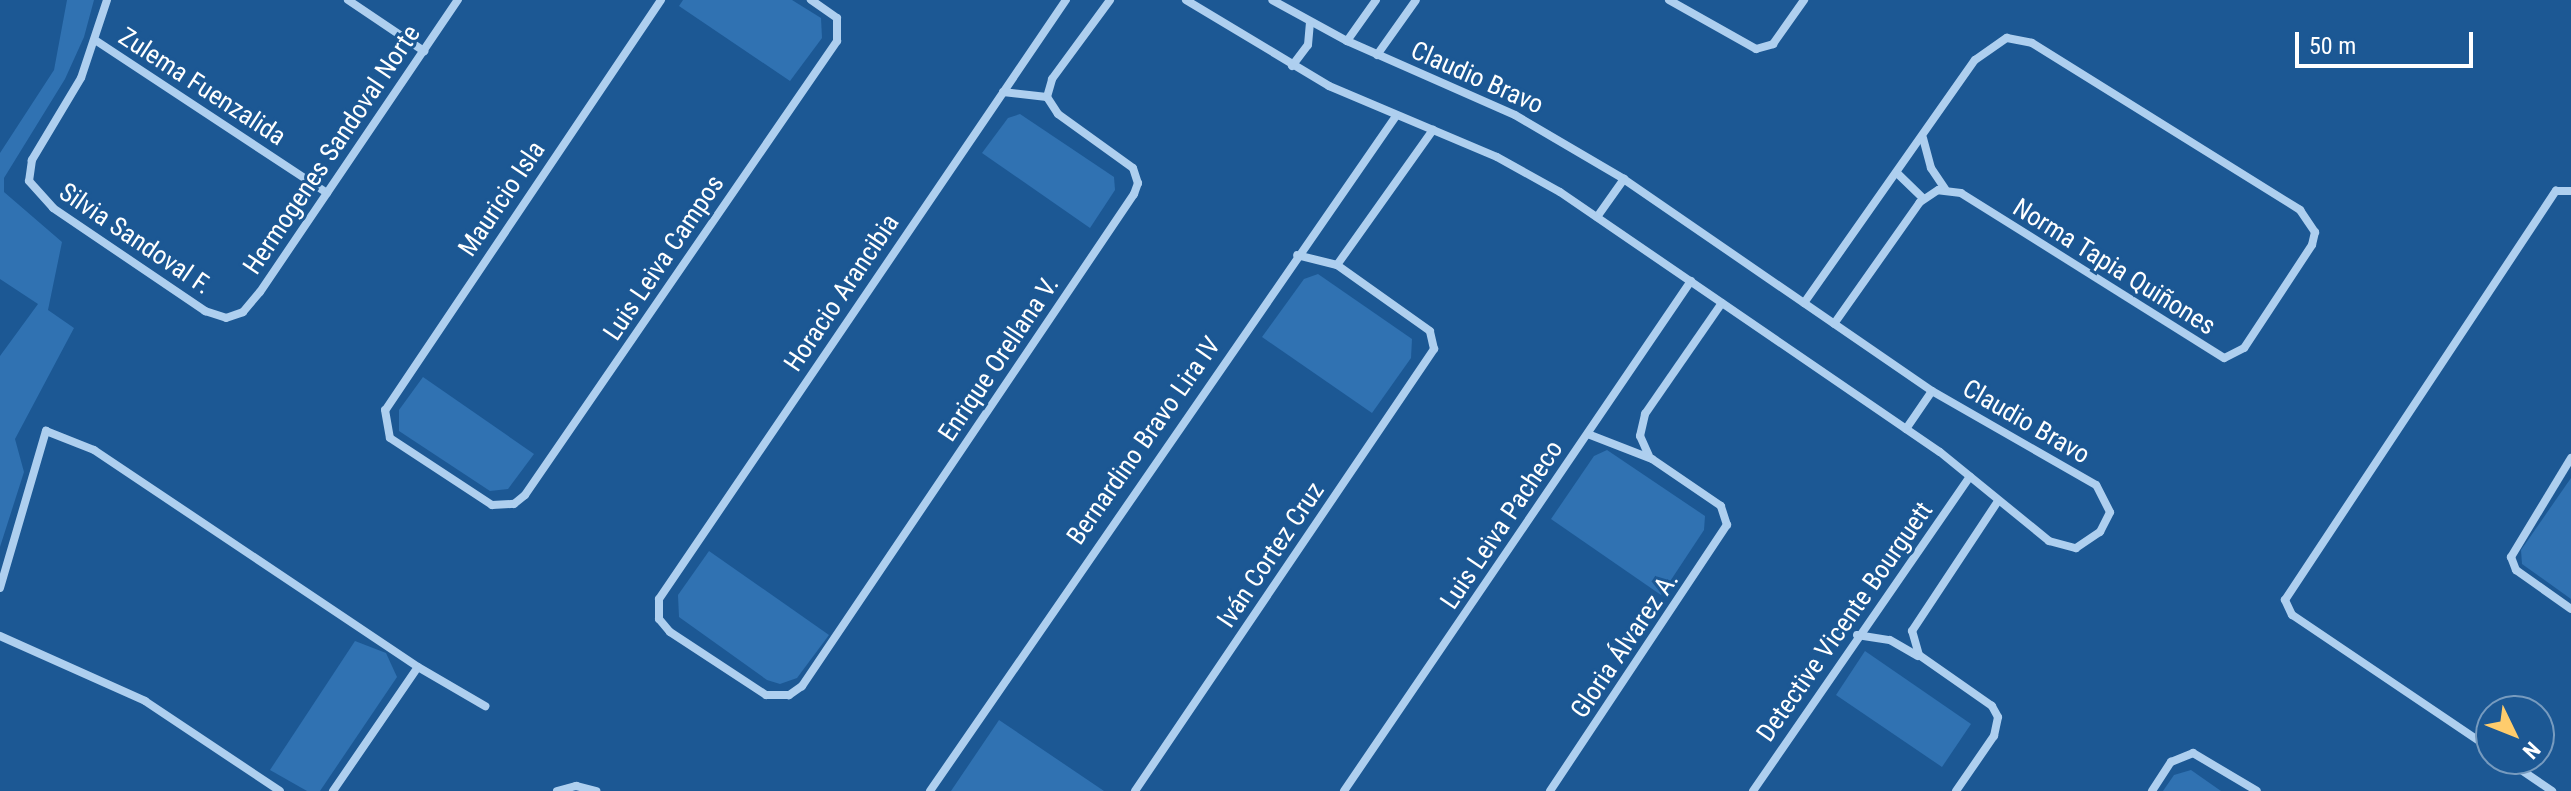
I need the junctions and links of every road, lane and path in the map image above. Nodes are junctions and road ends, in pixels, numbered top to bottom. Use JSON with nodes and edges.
{"nodes":[{"id":1,"x":107,"y":0,"type":"edge"},
{"id":2,"x":348,"y":0,"type":"edge"},
{"id":3,"x":458,"y":0,"type":"edge"},
{"id":4,"x":661,"y":0,"type":"edge"},
{"id":5,"x":811,"y":0,"type":"edge"},
{"id":6,"x":1066,"y":0,"type":"edge"},
{"id":7,"x":1110,"y":0,"type":"edge"},
{"id":8,"x":1186,"y":0,"type":"edge"},
{"id":9,"x":1272,"y":0,"type":"edge"},
{"id":10,"x":1376,"y":0,"type":"edge"},
{"id":11,"x":1416,"y":0,"type":"edge"},
{"id":12,"x":1669,"y":0,"type":"edge"},
{"id":13,"x":1804,"y":0,"type":"edge"},
{"id":14,"x":1310,"y":23,"type":"junction"},
{"id":15,"x":95,"y":40,"type":"junction"},
{"id":16,"x":1347,"y":41,"type":"junction"},
{"id":17,"x":424,"y":51,"type":"junction"},
{"id":18,"x":1377,"y":55,"type":"junction"},
{"id":19,"x":1292,"y":66,"type":"junction"},
{"id":20,"x":1003,"y":92,"type":"junction"},
{"id":21,"x":1047,"y":97,"type":"junction"},
{"id":22,"x":1396,"y":116,"type":"junction"},
{"id":23,"x":1433,"y":130,"type":"junction"},
{"id":24,"x":1923,"y":137,"type":"junction"},
{"id":25,"x":1897,"y":173,"type":"junction"},
{"id":26,"x":1624,"y":179,"type":"junction"},
{"id":27,"x":1945,"y":189,"type":"junction"},
{"id":28,"x":2571,"y":191,"type":"edge"},
{"id":29,"x":327,"y":193,"type":"junction"},
{"id":30,"x":1923,"y":198,"type":"junction"},
{"id":31,"x":1597,"y":217,"type":"junction"},
{"id":32,"x":1297,"y":255,"type":"junction"},
{"id":33,"x":1337,"y":265,"type":"junction"},
{"id":34,"x":1691,"y":281,"type":"junction"},
{"id":35,"x":1722,"y":303,"type":"junction"},
{"id":36,"x":1804,"y":303,"type":"junction"},
{"id":37,"x":234,"y":317,"type":"joint"},
{"id":38,"x":1834,"y":324,"type":"junction"},
{"id":39,"x":1932,"y":391,"type":"junction"},
{"id":40,"x":1906,"y":429,"type":"junction"},
{"id":41,"x":1588,"y":434,"type":"junction"},
{"id":42,"x":2571,"y":458,"type":"edge"},
{"id":43,"x":1652,"y":459,"type":"junction"},
{"id":44,"x":1970,"y":477,"type":"junction"},
{"id":45,"x":1998,"y":501,"type":"junction"},
{"id":46,"x":507,"y":506,"type":"joint"},
{"id":47,"x":0,"y":588,"type":"edge"},
{"id":48,"x":2571,"y":609,"type":"edge"},
{"id":49,"x":1857,"y":635,"type":"junction"},
{"id":50,"x":0,"y":636,"type":"edge"},
{"id":51,"x":1925,"y":661,"type":"junction"},
{"id":52,"x":418,"y":667,"type":"junction"},
{"id":53,"x":789,"y":695,"type":"joint"},
{"id":54,"x":485,"y":706,"type":"dead end"},
{"id":55,"x":2475,"y":738,"type":"edge"},
{"id":56,"x":2528,"y":775,"type":"edge"},
{"id":57,"x":560,"y":790,"type":"edge"},
{"id":58,"x":280,"y":791,"type":"edge"},
{"id":59,"x":333,"y":791,"type":"edge"},
{"id":60,"x":596,"y":791,"type":"edge"},
{"id":61,"x":930,"y":791,"type":"edge"},
{"id":62,"x":1135,"y":791,"type":"edge"},
{"id":63,"x":1344,"y":791,"type":"edge"},
{"id":64,"x":1550,"y":791,"type":"edge"},
{"id":65,"x":1753,"y":791,"type":"edge"},
{"id":66,"x":1956,"y":791,"type":"edge"},
{"id":67,"x":2152,"y":791,"type":"edge"},
{"id":68,"x":2257,"y":791,"type":"edge"},
{"id":69,"x":2552,"y":791,"type":"edge"}],
"edges":[{"from":1,"to":15,"type":"street"},
{"from":2,"to":17,"type":"street"},
{"from":3,"to":17,"type":"street","name":"Hermogenes Sandoval Norte"},
{"from":4,"to":46,"type":"street","name":"Mauricio Isla"},
{"from":5,"to":46,"type":"street","name":"Luis Leiva Campos"},
{"from":6,"to":20,"type":"street","name":"Horacio Arancibia"},
{"from":7,"to":21,"type":"street"},
{"from":8,"to":19,"type":"street","name":"Claudio Bravo"},
{"from":9,"to":14,"type":"street","name":"Claudio Bravo"},
{"from":10,"to":16,"type":"street"},
{"from":11,"to":18,"type":"street"},
{"from":12,"to":13,"type":"street"},
{"from":14,"to":16,"type":"street","name":"Claudio Bravo"},
{"from":14,"to":19,"type":"street"},
{"from":15,"to":29,"type":"street","name":"Zulema Fuenzalida"},
{"from":15,"to":37,"type":"street","name":"Silvia Sandoval F."},
{"from":16,"to":18,"type":"street","name":"Claudio Bravo"},
{"from":17,"to":29,"type":"street","name":"Hermogenes Sandoval Norte"},
{"from":18,"to":26,"type":"street","name":"Claudio Bravo"},
{"from":19,"to":22,"type":"street","name":"Claudio Bravo"},
{"from":20,"to":21,"type":"street"},
{"from":20,"to":53,"type":"street","name":"Horacio Arancibia"},
{"from":21,"to":53,"type":"street","name":"Enrique Orellana V."},
{"from":22,"to":23,"type":"street","name":"Claudio Bravo"},
{"from":22,"to":32,"type":"street","name":"Bernardino Bravo Lira IV"},
{"from":23,"to":31,"type":"street","name":"Claudio Bravo"},
{"from":23,"to":33,"type":"street"},
{"from":24,"to":25,"type":"street"},
{"from":24,"to":27,"type":"street"},
{"from":24,"to":27,"type":"street","name":"Norma Tapia Quiñones"},
{"from":25,"to":30,"type":"street"},
{"from":25,"to":36,"type":"street"},
{"from":26,"to":31,"type":"street"},
{"from":26,"to":36,"type":"street","name":"Claudio Bravo"},
{"from":27,"to":30,"type":"street"},
{"from":28,"to":55,"type":"street"},
{"from":29,"to":37,"type":"street","name":"Hermogenes Sandoval Norte"},
{"from":30,"to":38,"type":"street"},
{"from":31,"to":34,"type":"street","name":"Claudio Bravo"},
{"from":32,"to":33,"type":"street"},
{"from":32,"to":61,"type":"street","name":"Bernardino Bravo Lira IV"},
{"from":33,"to":62,"type":"street","name":"Iván Cortez Cruz"},
{"from":34,"to":35,"type":"street","name":"Claudio Bravo"},
{"from":34,"to":41,"type":"street","name":"Luis Leiva Pacheco"},
{"from":35,"to":40,"type":"street","name":"Claudio Bravo"},
{"from":35,"to":43,"type":"street"},
{"from":36,"to":38,"type":"street","name":"Claudio Bravo"},
{"from":38,"to":39,"type":"street","name":"Claudio Bravo"},
{"from":39,"to":40,"type":"street","name":"Claudio Bravo"},
{"from":39,"to":45,"type":"street","name":"Claudio Bravo"},
{"from":40,"to":44,"type":"street","name":"Claudio Bravo"},
{"from":41,"to":43,"type":"street"},
{"from":41,"to":63,"type":"street","name":"Luis Leiva Pacheco"},
{"from":42,"to":48,"type":"street"},
{"from":43,"to":64,"type":"street","name":"Gloria Álvarez A."},
{"from":44,"to":45,"type":"street","name":"Claudio Bravo"},
{"from":44,"to":49,"type":"street","name":"Detective Vicente Bourguett"},
{"from":45,"to":51,"type":"street"},
{"from":47,"to":52,"type":"street"},
{"from":49,"to":51,"type":"street"},
{"from":49,"to":65,"type":"street","name":"Detective Vicente Bourguett"},
{"from":50,"to":58,"type":"street"},
{"from":51,"to":66,"type":"street"},
{"from":52,"to":54,"type":"street"},
{"from":52,"to":59,"type":"street"},
{"from":56,"to":69,"type":"street"},
{"from":57,"to":60,"type":"street"},
{"from":67,"to":68,"type":"street"}]}
